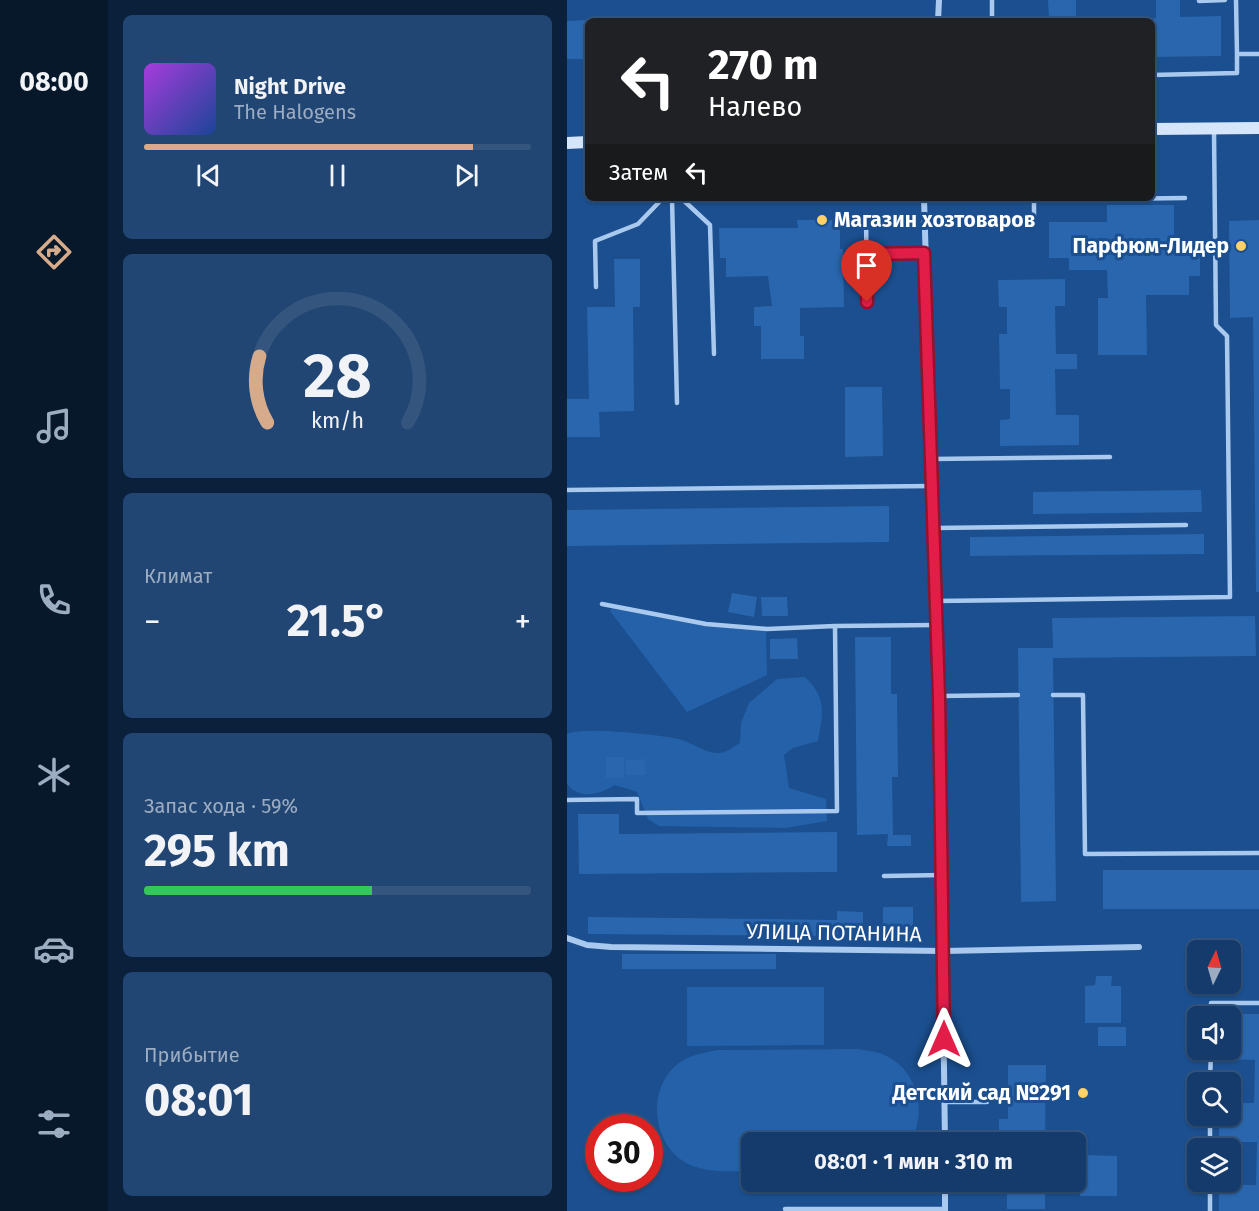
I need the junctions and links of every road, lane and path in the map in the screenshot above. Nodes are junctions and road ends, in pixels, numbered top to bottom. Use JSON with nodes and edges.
{"nodes":[{"id":1,"x":939,"y":0,"type":"edge"},
{"id":2,"x":992,"y":0,"type":"edge"},
{"id":3,"x":1199,"y":0,"type":"edge"},
{"id":4,"x":1225,"y":0,"type":"edge"},
{"id":5,"x":1236,"y":0,"type":"edge"},
{"id":6,"x":938,"y":18,"type":"edge"},
{"id":7,"x":992,"y":18,"type":"edge"},
{"id":8,"x":1237,"y":54,"type":"junction"},
{"id":9,"x":1259,"y":54,"type":"edge"},
{"id":10,"x":1155,"y":75,"type":"edge"},
{"id":11,"x":1214,"y":128,"type":"junction"},
{"id":12,"x":1259,"y":128,"type":"edge"},
{"id":13,"x":1155,"y":129,"type":"edge"},
{"id":14,"x":567,"y":142,"type":"edge"},
{"id":15,"x":585,"y":142,"type":"edge"},
{"id":16,"x":1155,"y":198,"type":"edge"},
{"id":17,"x":1185,"y":198,"type":"dead end"},
{"id":18,"x":660,"y":201,"type":"edge"},
{"id":19,"x":672,"y":201,"type":"edge"},
{"id":20,"x":684,"y":201,"type":"edge"},
{"id":21,"x":924,"y":201,"type":"edge"},
{"id":22,"x":1034,"y":201,"type":"edge"},
{"id":23,"x":867,"y":216,"type":"dead end"},
{"id":24,"x":923,"y":223,"type":"junction"},
{"id":25,"x":924,"y":253,"type":"junction"},
{"id":26,"x":867,"y":254,"type":"junction"},
{"id":27,"x":596,"y":287,"type":"dead end"},
{"id":28,"x":867,"y":302,"type":"dead end"},
{"id":29,"x":714,"y":354,"type":"dead end"},
{"id":30,"x":677,"y":403,"type":"dead end"},
{"id":31,"x":1110,"y":457,"type":"dead end"},
{"id":32,"x":931,"y":459,"type":"junction"},
{"id":33,"x":932,"y":486,"type":"junction"},
{"id":34,"x":567,"y":490,"type":"edge"},
{"id":35,"x":1187,"y":525,"type":"dead end"},
{"id":36,"x":933,"y":528,"type":"junction"},
{"id":37,"x":936,"y":601,"type":"junction"},
{"id":38,"x":602,"y":604,"type":"dead end"},
{"id":39,"x":937,"y":624,"type":"junction"},
{"id":40,"x":835,"y":626,"type":"junction"},
{"id":41,"x":1018,"y":695,"type":"dead end"},
{"id":42,"x":1053,"y":695,"type":"dead end"},
{"id":43,"x":939,"y":696,"type":"junction"},
{"id":44,"x":567,"y":800,"type":"edge"},
{"id":45,"x":1259,"y":853,"type":"edge"},
{"id":46,"x":943,"y":875,"type":"junction"},
{"id":47,"x":884,"y":876,"type":"dead end"},
{"id":48,"x":567,"y":938,"type":"edge"},
{"id":49,"x":1139,"y":947,"type":"dead end"},
{"id":50,"x":944,"y":951,"type":"junction"},
{"id":51,"x":1259,"y":1003,"type":"edge"},
{"id":52,"x":1211,"y":1006,"type":"edge"},
{"id":53,"x":944,"y":1102,"type":"junction"},
{"id":54,"x":987,"y":1102,"type":"dead end"},
{"id":55,"x":945,"y":1132,"type":"edge"},
{"id":56,"x":945,"y":1192,"type":"edge"},
{"id":57,"x":1210,"y":1192,"type":"edge"},
{"id":58,"x":785,"y":1209,"type":"dead end"},
{"id":59,"x":861,"y":1210,"type":"edge"},
{"id":60,"x":945,"y":1210,"type":"edge"},
{"id":61,"x":1210,"y":1211,"type":"edge"}],
"edges":[{"from":1,"to":6,"type":"street"},
{"from":2,"to":7,"type":"lane"},
{"from":3,"to":4,"type":"lane"},
{"from":5,"to":8,"type":"lane"},
{"from":8,"to":9,"type":"lane"},
{"from":8,"to":10,"type":"lane"},
{"from":11,"to":12,"type":"main road"},
{"from":11,"to":13,"type":"main road"},
{"from":11,"to":37,"type":"lane"},
{"from":14,"to":15,"type":"main road"},
{"from":16,"to":17,"type":"lane"},
{"from":18,"to":27,"type":"lane"},
{"from":19,"to":30,"type":"lane"},
{"from":20,"to":29,"type":"lane"},
{"from":21,"to":24,"type":"street"},
{"from":22,"to":24,"type":"lane"},
{"from":23,"to":26,"type":"lane"},
{"from":24,"to":25,"type":"street"},
{"from":25,"to":26,"type":"lane"},
{"from":25,"to":32,"type":"street"},
{"from":26,"to":28,"type":"lane"},
{"from":31,"to":32,"type":"lane"},
{"from":32,"to":33,"type":"street"},
{"from":33,"to":34,"type":"lane"},
{"from":33,"to":36,"type":"street"},
{"from":35,"to":36,"type":"lane"},
{"from":36,"to":37,"type":"street"},
{"from":37,"to":39,"type":"street"},
{"from":38,"to":40,"type":"lane"},
{"from":39,"to":40,"type":"lane"},
{"from":39,"to":43,"type":"street"},
{"from":40,"to":44,"type":"lane"},
{"from":41,"to":43,"type":"lane"},
{"from":42,"to":45,"type":"lane"},
{"from":43,"to":46,"type":"street"},
{"from":46,"to":47,"type":"lane"},
{"from":46,"to":50,"type":"street"},
{"from":48,"to":50,"type":"street","name":"УЛИЦА ПОТАНИНА"},
{"from":49,"to":50,"type":"street","name":"УЛИЦА ПОТАНИНА"},
{"from":50,"to":53,"type":"street"},
{"from":51,"to":52,"type":"lane"},
{"from":53,"to":54,"type":"lane"},
{"from":53,"to":55,"type":"street"},
{"from":56,"to":60,"type":"street"},
{"from":57,"to":61,"type":"lane"},
{"from":58,"to":59,"type":"lane"},
{"from":59,"to":60,"type":"lane"}]}
